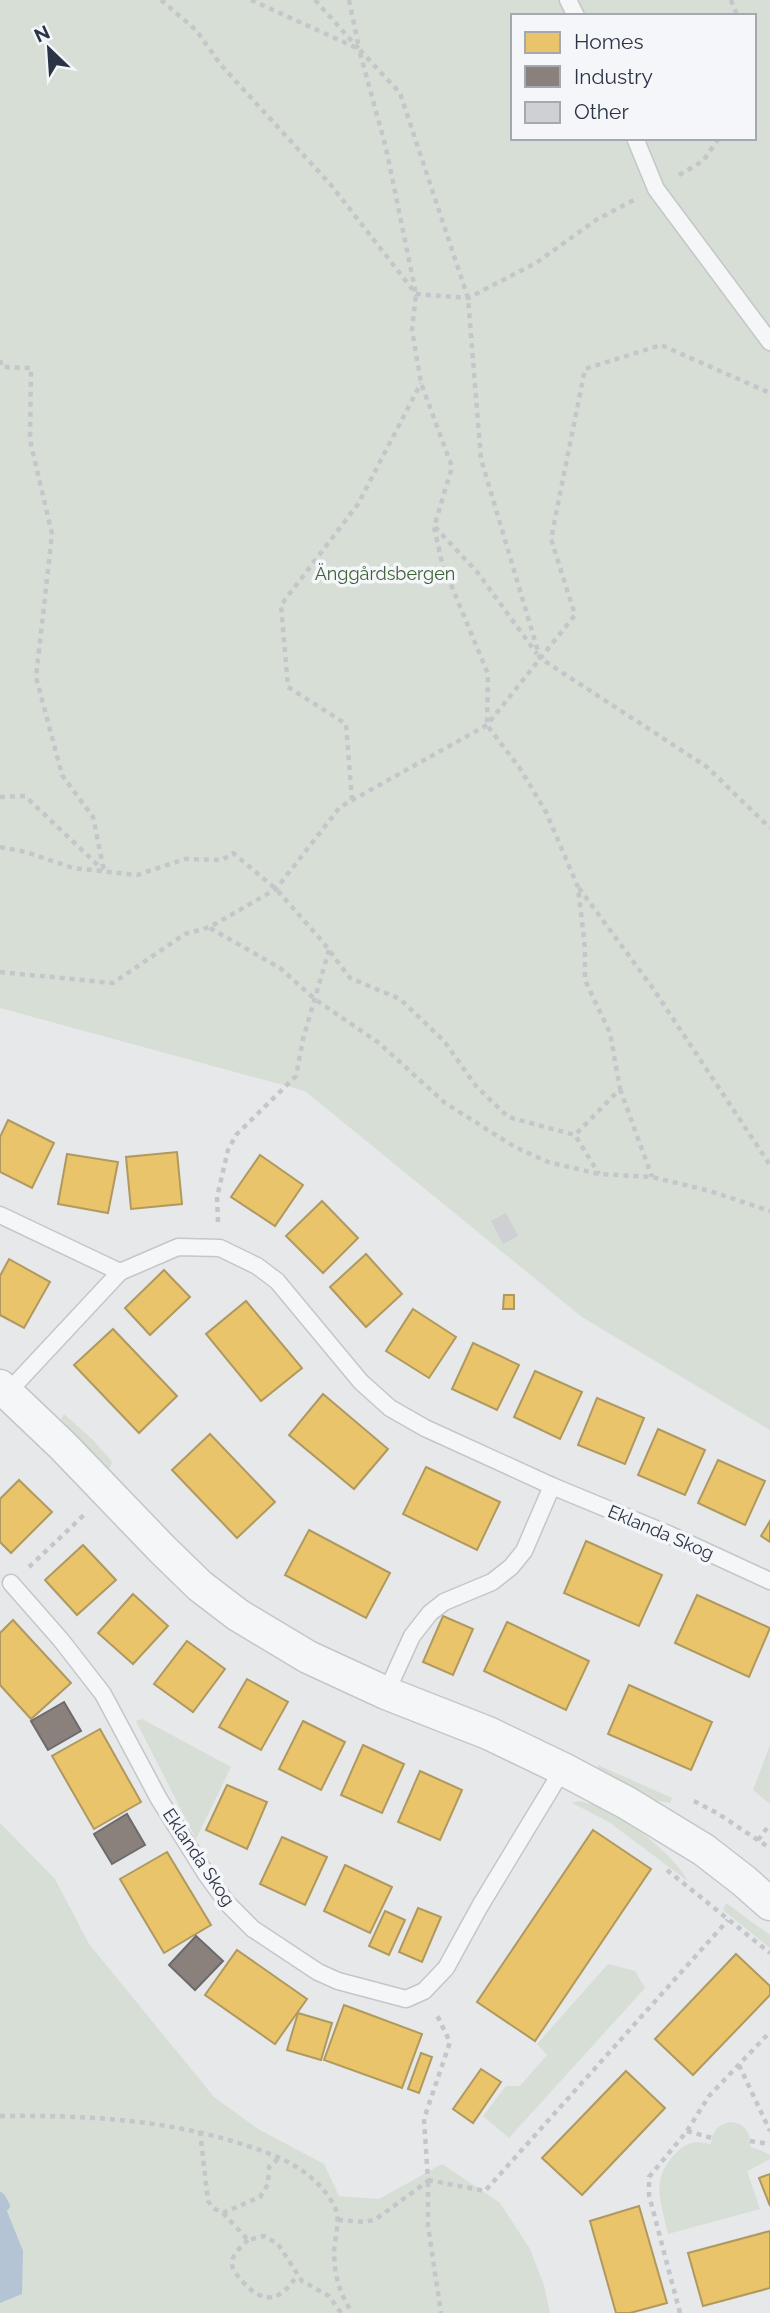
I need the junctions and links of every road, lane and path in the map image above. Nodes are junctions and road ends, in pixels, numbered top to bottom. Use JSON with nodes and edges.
{"nodes":[{"id":1,"x":161,"y":0,"type":"edge"},
{"id":2,"x":251,"y":0,"type":"edge"},
{"id":3,"x":314,"y":0,"type":"edge"},
{"id":4,"x":349,"y":0,"type":"edge"},
{"id":5,"x":359,"y":49,"type":"junction"},
{"id":6,"x":636,"y":140,"type":"edge"},
{"id":7,"x":718,"y":140,"type":"edge"},
{"id":8,"x":656,"y":189,"type":"junction"},
{"id":9,"x":416,"y":294,"type":"junction"},
{"id":10,"x":468,"y":298,"type":"junction"},
{"id":11,"x":770,"y":342,"type":"edge"},
{"id":12,"x":0,"y":360,"type":"edge"},
{"id":13,"x":421,"y":383,"type":"junction"},
{"id":14,"x":770,"y":393,"type":"edge"},
{"id":15,"x":434,"y":527,"type":"junction"},
{"id":16,"x":540,"y":658,"type":"junction"},
{"id":17,"x":487,"y":725,"type":"junction"},
{"id":18,"x":0,"y":797,"type":"edge"},
{"id":19,"x":352,"y":800,"type":"junction"},
{"id":20,"x":770,"y":828,"type":"edge"},
{"id":21,"x":0,"y":847,"type":"edge"},
{"id":22,"x":104,"y":871,"type":"junction"},
{"id":23,"x":578,"y":887,"type":"junction"},
{"id":24,"x":276,"y":889,"type":"junction"},
{"id":25,"x":210,"y":927,"type":"junction"},
{"id":26,"x":329,"y":950,"type":"junction"},
{"id":27,"x":0,"y":972,"type":"edge"},
{"id":28,"x":316,"y":1000,"type":"junction"},
{"id":29,"x":620,"y":1089,"type":"junction"},
{"id":30,"x":575,"y":1135,"type":"junction"},
{"id":31,"x":770,"y":1166,"type":"edge"},
{"id":32,"x":599,"y":1174,"type":"junction"},
{"id":33,"x":652,"y":1177,"type":"junction"},
{"id":34,"x":770,"y":1211,"type":"edge"},
{"id":35,"x":0,"y":1215,"type":"edge"},
{"id":36,"x":220,"y":1248,"type":"junction"},
{"id":37,"x":120,"y":1272,"type":"junction"},
{"id":38,"x":4,"y":1389,"type":"edge"},
{"id":39,"x":552,"y":1486,"type":"junction"},
{"id":40,"x":87,"y":1513,"type":"dead end"},
{"id":41,"x":770,"y":1581,"type":"edge"},
{"id":42,"x":11,"y":1583,"type":"joint"},
{"id":43,"x":386,"y":1693,"type":"junction"},
{"id":44,"x":563,"y":1769,"type":"junction"},
{"id":45,"x":687,"y":1798,"type":"dead end"},
{"id":46,"x":770,"y":1824,"type":"edge"},
{"id":47,"x":758,"y":1840,"type":"junction"},
{"id":48,"x":770,"y":1848,"type":"edge"},
{"id":49,"x":770,"y":1904,"type":"edge"},
{"id":50,"x":728,"y":1919,"type":"dead end"},
{"id":51,"x":424,"y":1991,"type":"junction"},
{"id":52,"x":770,"y":2032,"type":"edge"},
{"id":53,"x":739,"y":2065,"type":"junction"},
{"id":54,"x":0,"y":2116,"type":"edge"},
{"id":55,"x":200,"y":2131,"type":"junction"},
{"id":56,"x":770,"y":2131,"type":"edge"},
{"id":57,"x":687,"y":2132,"type":"junction"},
{"id":58,"x":712,"y":2138,"type":"dead end"},
{"id":59,"x":750,"y":2141,"type":"dead end"},
{"id":60,"x":770,"y":2144,"type":"edge"},
{"id":61,"x":279,"y":2158,"type":"junction"},
{"id":62,"x":428,"y":2180,"type":"junction"},
{"id":63,"x":223,"y":2213,"type":"junction"},
{"id":64,"x":338,"y":2220,"type":"junction"},
{"id":65,"x":248,"y":2240,"type":"junction"},
{"id":66,"x":297,"y":2275,"type":"junction"},
{"id":67,"x":341,"y":2313,"type":"edge"},
{"id":68,"x":352,"y":2313,"type":"edge"},
{"id":69,"x":441,"y":2313,"type":"edge"},
{"id":70,"x":680,"y":2313,"type":"edge"}],
"edges":[{"from":1,"to":9,"type":"path"},
{"from":2,"to":5,"type":"path"},
{"from":3,"to":5,"type":"path"},
{"from":4,"to":5,"type":"path"},
{"from":5,"to":9,"type":"path"},
{"from":5,"to":10,"type":"path"},
{"from":6,"to":8,"type":"lane"},
{"from":7,"to":8,"type":"path"},
{"from":8,"to":10,"type":"path"},
{"from":8,"to":11,"type":"lane"},
{"from":9,"to":10,"type":"path"},
{"from":9,"to":13,"type":"path"},
{"from":10,"to":16,"type":"path"},
{"from":12,"to":22,"type":"path"},
{"from":13,"to":15,"type":"path"},
{"from":13,"to":19,"type":"path"},
{"from":14,"to":16,"type":"path"},
{"from":15,"to":16,"type":"path"},
{"from":15,"to":17,"type":"path"},
{"from":16,"to":17,"type":"path"},
{"from":16,"to":20,"type":"path"},
{"from":17,"to":19,"type":"path"},
{"from":17,"to":23,"type":"path"},
{"from":18,"to":22,"type":"path"},
{"from":19,"to":24,"type":"path"},
{"from":21,"to":22,"type":"path"},
{"from":22,"to":24,"type":"path"},
{"from":23,"to":29,"type":"path"},
{"from":23,"to":31,"type":"path"},
{"from":24,"to":25,"type":"path"},
{"from":24,"to":26,"type":"path"},
{"from":25,"to":27,"type":"path"},
{"from":25,"to":28,"type":"path"},
{"from":26,"to":28,"type":"path"},
{"from":26,"to":30,"type":"path"},
{"from":28,"to":32,"type":"path"},
{"from":28,"to":36,"type":"path"},
{"from":29,"to":30,"type":"path"},
{"from":29,"to":33,"type":"path"},
{"from":30,"to":32,"type":"path"},
{"from":32,"to":33,"type":"path"},
{"from":33,"to":34,"type":"path"},
{"from":35,"to":37,"type":"lane"},
{"from":36,"to":37,"type":"lane","name":"Eklanda Skog"},
{"from":36,"to":39,"type":"lane","name":"Eklanda Skog"},
{"from":37,"to":38,"type":"lane","name":"Eklanda Skog"},
{"from":38,"to":43,"type":"street","name":"Eklanda Skog"},
{"from":39,"to":41,"type":"lane","name":"Eklanda Skog"},
{"from":39,"to":43,"type":"lane"},
{"from":40,"to":42,"type":"path"},
{"from":42,"to":51,"type":"lane","name":"Eklanda Skog"},
{"from":43,"to":44,"type":"street","name":"Eklanda Skog"},
{"from":44,"to":49,"type":"street","name":"Eklanda Skog"},
{"from":44,"to":51,"type":"lane"},
{"from":45,"to":47,"type":"path"},
{"from":46,"to":47,"type":"path"},
{"from":47,"to":48,"type":"path"},
{"from":50,"to":62,"type":"path"},
{"from":51,"to":62,"type":"path"},
{"from":52,"to":53,"type":"path"},
{"from":53,"to":56,"type":"path"},
{"from":53,"to":57,"type":"path"},
{"from":54,"to":55,"type":"path"},
{"from":55,"to":61,"type":"path"},
{"from":55,"to":63,"type":"path"},
{"from":57,"to":58,"type":"path"},
{"from":57,"to":70,"type":"path"},
{"from":59,"to":60,"type":"path"},
{"from":61,"to":63,"type":"path"},
{"from":61,"to":64,"type":"path"},
{"from":62,"to":64,"type":"path"},
{"from":62,"to":69,"type":"path"},
{"from":63,"to":65,"type":"path"},
{"from":64,"to":68,"type":"path"},
{"from":65,"to":66,"type":"path"},
{"from":65,"to":66,"type":"path"},
{"from":66,"to":67,"type":"path"}]}
